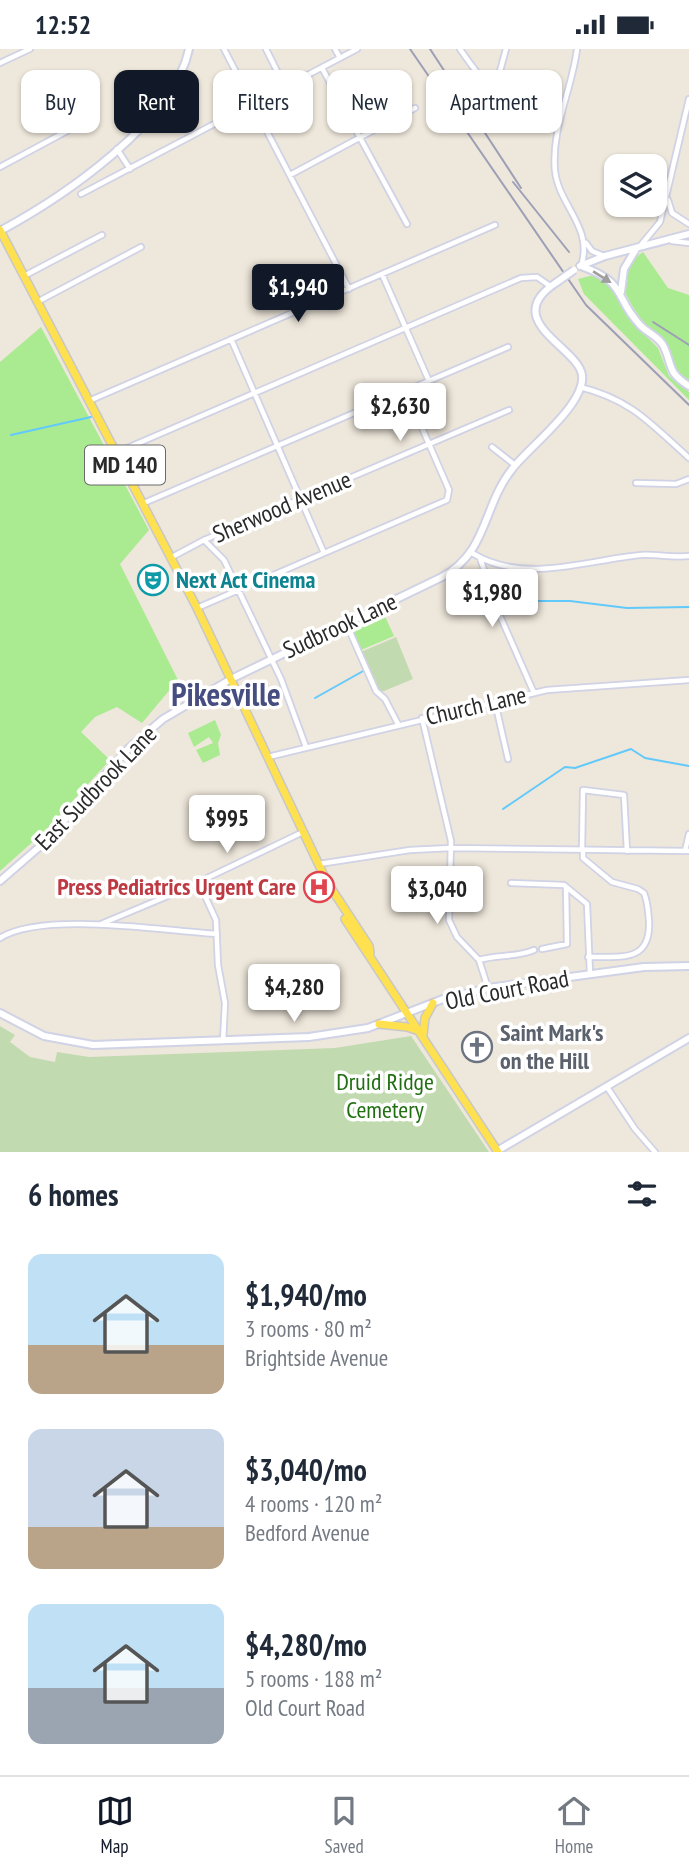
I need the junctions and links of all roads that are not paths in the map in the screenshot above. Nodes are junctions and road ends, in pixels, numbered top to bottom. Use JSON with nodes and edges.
{"nodes":[{"id":1,"x":30,"y":49,"type":"edge"},
{"id":2,"x":189,"y":49,"type":"edge"},
{"id":3,"x":224,"y":49,"type":"edge"},
{"id":4,"x":266,"y":49,"type":"edge"},
{"id":5,"x":335,"y":49,"type":"edge"},
{"id":6,"x":357,"y":49,"type":"edge"},
{"id":7,"x":460,"y":49,"type":"edge"},
{"id":8,"x":506,"y":49,"type":"edge"},
{"id":9,"x":577,"y":49,"type":"edge"},
{"id":10,"x":340,"y":58,"type":"junction"},
{"id":11,"x":0,"y":63,"type":"edge"},
{"id":12,"x":322,"y":68,"type":"junction"},
{"id":13,"x":234,"y":70,"type":"edge"},
{"id":14,"x":276,"y":70,"type":"edge"},
{"id":15,"x":474,"y":70,"type":"edge"},
{"id":16,"x":500,"y":70,"type":"edge"},
{"id":17,"x":313,"y":73,"type":"edge"},
{"id":18,"x":689,"y":99,"type":"edge"},
{"id":19,"x":415,"y":108,"type":"dead end"},
{"id":20,"x":562,"y":113,"type":"edge"},
{"id":21,"x":213,"y":125,"type":"edge"},
{"id":22,"x":63,"y":133,"type":"edge"},
{"id":23,"x":267,"y":133,"type":"edge"},
{"id":24,"x":558,"y":133,"type":"edge"},
{"id":25,"x":360,"y":137,"type":"junction"},
{"id":26,"x":116,"y":149,"type":"junction"},
{"id":27,"x":0,"y":167,"type":"edge"},
{"id":28,"x":130,"y":169,"type":"junction"},
{"id":29,"x":290,"y":175,"type":"junction"},
{"id":30,"x":80,"y":194,"type":"dead end"},
{"id":31,"x":667,"y":197,"type":"joint"},
{"id":32,"x":661,"y":217,"type":"edge"},
{"id":33,"x":407,"y":224,"type":"dead end"},
{"id":34,"x":689,"y":224,"type":"edge"},
{"id":35,"x":495,"y":225,"type":"dead end"},
{"id":36,"x":0,"y":231,"type":"edge"},
{"id":37,"x":102,"y":235,"type":"dead end"},
{"id":38,"x":689,"y":235,"type":"edge"},
{"id":39,"x":672,"y":240,"type":"junction"},
{"id":40,"x":585,"y":243,"type":"junction"},
{"id":41,"x":689,"y":243,"type":"edge"},
{"id":42,"x":141,"y":247,"type":"dead end"},
{"id":43,"x":636,"y":249,"type":"junction"},
{"id":44,"x":604,"y":256,"type":"junction"},
{"id":45,"x":577,"y":268,"type":"junction"},
{"id":46,"x":382,"y":274,"type":"junction"},
{"id":47,"x":24,"y":276,"type":"junction"},
{"id":48,"x":550,"y":286,"type":"junction"},
{"id":49,"x":349,"y":289,"type":"junction"},
{"id":50,"x":621,"y":292,"type":"junction"},
{"id":51,"x":39,"y":301,"type":"junction"},
{"id":52,"x":406,"y":327,"type":"junction"},
{"id":53,"x":231,"y":339,"type":"junction"},
{"id":54,"x":508,"y":347,"type":"dead end"},
{"id":55,"x":429,"y":381,"type":"junction"},
{"id":56,"x":689,"y":386,"type":"edge"},
{"id":57,"x":580,"y":387,"type":"junction"},
{"id":58,"x":406,"y":391,"type":"junction"},
{"id":59,"x":255,"y":393,"type":"junction"},
{"id":60,"x":91,"y":400,"type":"junction"},
{"id":61,"x":509,"y":410,"type":"dead end"},
{"id":62,"x":430,"y":444,"type":"junction"},
{"id":63,"x":278,"y":446,"type":"junction"},
{"id":64,"x":492,"y":447,"type":"dead end"},
{"id":65,"x":118,"y":452,"type":"junction"},
{"id":66,"x":689,"y":458,"type":"edge"},
{"id":67,"x":515,"y":465,"type":"junction"},
{"id":68,"x":689,"y":479,"type":"edge"},
{"id":69,"x":635,"y":483,"type":"dead end"},
{"id":70,"x":301,"y":499,"type":"junction"},
{"id":71,"x":144,"y":503,"type":"junction"},
{"id":72,"x":204,"y":540,"type":"junction"},
{"id":73,"x":472,"y":552,"type":"junction"},
{"id":74,"x":324,"y":553,"type":"junction"},
{"id":75,"x":689,"y":555,"type":"edge"},
{"id":76,"x":172,"y":557,"type":"junction"},
{"id":77,"x":480,"y":557,"type":"junction"},
{"id":78,"x":238,"y":590,"type":"junction"},
{"id":79,"x":197,"y":608,"type":"junction"},
{"id":80,"x":346,"y":623,"type":"junction"},
{"id":81,"x":271,"y":659,"type":"junction"},
{"id":82,"x":231,"y":680,"type":"junction"},
{"id":83,"x":689,"y":680,"type":"edge"},
{"id":84,"x":534,"y":693,"type":"junction"},
{"id":85,"x":495,"y":702,"type":"junction"},
{"id":86,"x":422,"y":718,"type":"junction"},
{"id":87,"x":398,"y":724,"type":"junction"},
{"id":88,"x":306,"y":747,"type":"junction"},
{"id":89,"x":267,"y":757,"type":"junction"},
{"id":90,"x":508,"y":759,"type":"dead end"},
{"id":91,"x":303,"y":832,"type":"junction"},
{"id":92,"x":689,"y":834,"type":"edge"},
{"id":93,"x":451,"y":848,"type":"junction"},
{"id":94,"x":582,"y":850,"type":"junction"},
{"id":95,"x":627,"y":851,"type":"junction"},
{"id":96,"x":687,"y":851,"type":"edge"},
{"id":97,"x":318,"y":865,"type":"junction"},
{"id":98,"x":0,"y":881,"type":"edge"},
{"id":99,"x":198,"y":883,"type":"junction"},
{"id":100,"x":511,"y":883,"type":"dead end"},
{"id":101,"x":566,"y":887,"type":"junction"},
{"id":102,"x":101,"y":925,"type":"junction"},
{"id":103,"x":218,"y":934,"type":"junction"},
{"id":104,"x":0,"y":938,"type":"edge"},
{"id":105,"x":542,"y":949,"type":"dead end"},
{"id":106,"x":534,"y":950,"type":"dead end"},
{"id":107,"x":588,"y":957,"type":"junction"},
{"id":108,"x":479,"y":960,"type":"junction"},
{"id":109,"x":689,"y":966,"type":"edge"},
{"id":110,"x":590,"y":974,"type":"junction"},
{"id":111,"x":488,"y":988,"type":"junction"},
{"id":112,"x":433,"y":1003,"type":"junction"},
{"id":113,"x":0,"y":1013,"type":"edge"},
{"id":114,"x":408,"y":1013,"type":"junction"},
{"id":115,"x":379,"y":1024,"type":"junction"},
{"id":116,"x":422,"y":1034,"type":"junction"},
{"id":117,"x":689,"y":1038,"type":"edge"},
{"id":118,"x":223,"y":1041,"type":"junction"},
{"id":119,"x":607,"y":1087,"type":"junction"},
{"id":120,"x":497,"y":1151,"type":"edge"},
{"id":121,"x":655,"y":1152,"type":"edge"}],
"edges":[{"from":1,"to":11,"type":"street"},
{"from":2,"to":26,"type":"street"},
{"from":3,"to":13,"type":"street"},
{"from":4,"to":14,"type":"street"},
{"from":5,"to":10,"type":"street"},
{"from":6,"to":10,"type":"street"},
{"from":7,"to":15,"type":"street"},
{"from":8,"to":16,"type":"street"},
{"from":9,"to":20,"type":"street"},
{"from":10,"to":12,"type":"street"},
{"from":12,"to":17,"type":"street"},
{"from":12,"to":25,"type":"street"},
{"from":18,"to":31,"type":"street"},
{"from":19,"to":25,"type":"street"},
{"from":21,"to":28,"type":"street"},
{"from":22,"to":27,"type":"street"},
{"from":23,"to":29,"type":"street"},
{"from":24,"to":40,"type":"street"},
{"from":25,"to":29,"type":"street"},
{"from":25,"to":33,"type":"street"},
{"from":26,"to":28,"type":"street"},
{"from":26,"to":36,"type":"street"},
{"from":28,"to":30,"type":"street"},
{"from":29,"to":49,"type":"street"},
{"from":31,"to":34,"type":"street"},
{"from":32,"to":43,"type":"street"},
{"from":35,"to":46,"type":"street"},
{"from":36,"to":47,"type":"main road","number":"MD 140"},
{"from":37,"to":47,"type":"street"},
{"from":38,"to":39,"type":"street"},
{"from":39,"to":41,"type":"street"},
{"from":39,"to":43,"type":"street"},
{"from":40,"to":44,"type":"street"},
{"from":40,"to":45,"type":"street"},
{"from":42,"to":51,"type":"street"},
{"from":43,"to":44,"type":"street"},
{"from":43,"to":50,"type":"street"},
{"from":44,"to":45,"type":"street"},
{"from":45,"to":48,"type":"street","bridge":true},
{"from":45,"to":50,"type":"street","one_way":true},
{"from":46,"to":49,"type":"street"},
{"from":46,"to":52,"type":"street"},
{"from":47,"to":51,"type":"main road","number":"MD 140"},
{"from":48,"to":52,"type":"street"},
{"from":48,"to":57,"type":"street"},
{"from":49,"to":53,"type":"street"},
{"from":50,"to":56,"type":"street"},
{"from":51,"to":60,"type":"main road","number":"MD 140"},
{"from":52,"to":55,"type":"street"},
{"from":52,"to":59,"type":"street"},
{"from":53,"to":59,"type":"street"},
{"from":53,"to":60,"type":"street"},
{"from":54,"to":55,"type":"street"},
{"from":55,"to":58,"type":"street"},
{"from":57,"to":66,"type":"street"},
{"from":57,"to":67,"type":"street","name":"Sudbrook Lane"},
{"from":58,"to":62,"type":"street"},
{"from":58,"to":63,"type":"street"},
{"from":59,"to":63,"type":"street"},
{"from":59,"to":65,"type":"street"},
{"from":60,"to":65,"type":"main road","number":"MD 140"},
{"from":61,"to":62,"type":"street","name":"Sherwood Avenue"},
{"from":62,"to":70,"type":"street","name":"Sherwood Avenue"},
{"from":62,"to":74,"type":"street"},
{"from":63,"to":70,"type":"street"},
{"from":63,"to":71,"type":"street"},
{"from":64,"to":67,"type":"street"},
{"from":65,"to":71,"type":"main road","number":"MD 140"},
{"from":67,"to":73,"type":"street","name":"Sudbrook Lane"},
{"from":68,"to":69,"type":"street"},
{"from":70,"to":72,"type":"street","name":"Sherwood Avenue"},
{"from":70,"to":74,"type":"street"},
{"from":71,"to":76,"type":"main road","number":"MD 140"},
{"from":72,"to":76,"type":"street","name":"Sherwood Avenue"},
{"from":72,"to":78,"type":"street"},
{"from":73,"to":77,"type":"street"},
{"from":73,"to":80,"type":"street","name":"Sudbrook Lane"},
{"from":74,"to":78,"type":"street"},
{"from":75,"to":77,"type":"street"},
{"from":76,"to":79,"type":"main road","number":"MD 140"},
{"from":77,"to":84,"type":"street"},
{"from":78,"to":79,"type":"street"},
{"from":78,"to":81,"type":"street"},
{"from":79,"to":82,"type":"main road","number":"MD 140"},
{"from":80,"to":81,"type":"street","name":"Sudbrook Lane"},
{"from":80,"to":87,"type":"street"},
{"from":81,"to":82,"type":"street","name":"Sudbrook Lane"},
{"from":81,"to":88,"type":"street"},
{"from":82,"to":89,"type":"main road","number":"MD 140"},
{"from":82,"to":98,"type":"street","name":"East Sudbrook Lane"},
{"from":83,"to":84,"type":"street","name":"Church Lane"},
{"from":84,"to":85,"type":"street","name":"Church Lane"},
{"from":85,"to":86,"type":"street","name":"Church Lane"},
{"from":85,"to":90,"type":"street"},
{"from":86,"to":87,"type":"street","name":"Church Lane"},
{"from":86,"to":93,"type":"street"},
{"from":87,"to":88,"type":"street","name":"Church Lane"},
{"from":88,"to":89,"type":"street","name":"Church Lane"},
{"from":89,"to":91,"type":"main road","number":"MD 140"},
{"from":91,"to":97,"type":"main road","number":"MD 140"},
{"from":91,"to":99,"type":"street"},
{"from":92,"to":96,"type":"street"},
{"from":93,"to":94,"type":"street"},
{"from":93,"to":97,"type":"street"},
{"from":93,"to":108,"type":"street"},
{"from":94,"to":95,"type":"street"},
{"from":94,"to":95,"type":"street"},
{"from":94,"to":107,"type":"street"},
{"from":95,"to":96,"type":"street"},
{"from":97,"to":114,"type":"main road","number":"MD 140"},
{"from":99,"to":102,"type":"street"},
{"from":99,"to":103,"type":"street"},
{"from":100,"to":101,"type":"street"},
{"from":101,"to":105,"type":"street"},
{"from":101,"to":107,"type":"street"},
{"from":102,"to":103,"type":"street"},
{"from":102,"to":104,"type":"street"},
{"from":103,"to":118,"type":"street"},
{"from":106,"to":108,"type":"street"},
{"from":107,"to":110,"type":"street"},
{"from":108,"to":111,"type":"street"},
{"from":109,"to":110,"type":"street","name":"Old Court Road"},
{"from":110,"to":111,"type":"street","name":"Old Court Road"},
{"from":111,"to":112,"type":"street","name":"Old Court Road"},
{"from":112,"to":114,"type":"street","name":"Old Court Road"},
{"from":112,"to":116,"type":"main road"},
{"from":113,"to":118,"type":"street","name":"Old Court Road"},
{"from":114,"to":115,"type":"street","name":"Old Court Road"},
{"from":114,"to":116,"type":"main road","number":"MD 140"},
{"from":115,"to":116,"type":"main road"},
{"from":115,"to":118,"type":"street","name":"Old Court Road"},
{"from":116,"to":120,"type":"main road","number":"MD 140"},
{"from":117,"to":119,"type":"street"},
{"from":119,"to":120,"type":"street"},
{"from":119,"to":121,"type":"street"}]}
